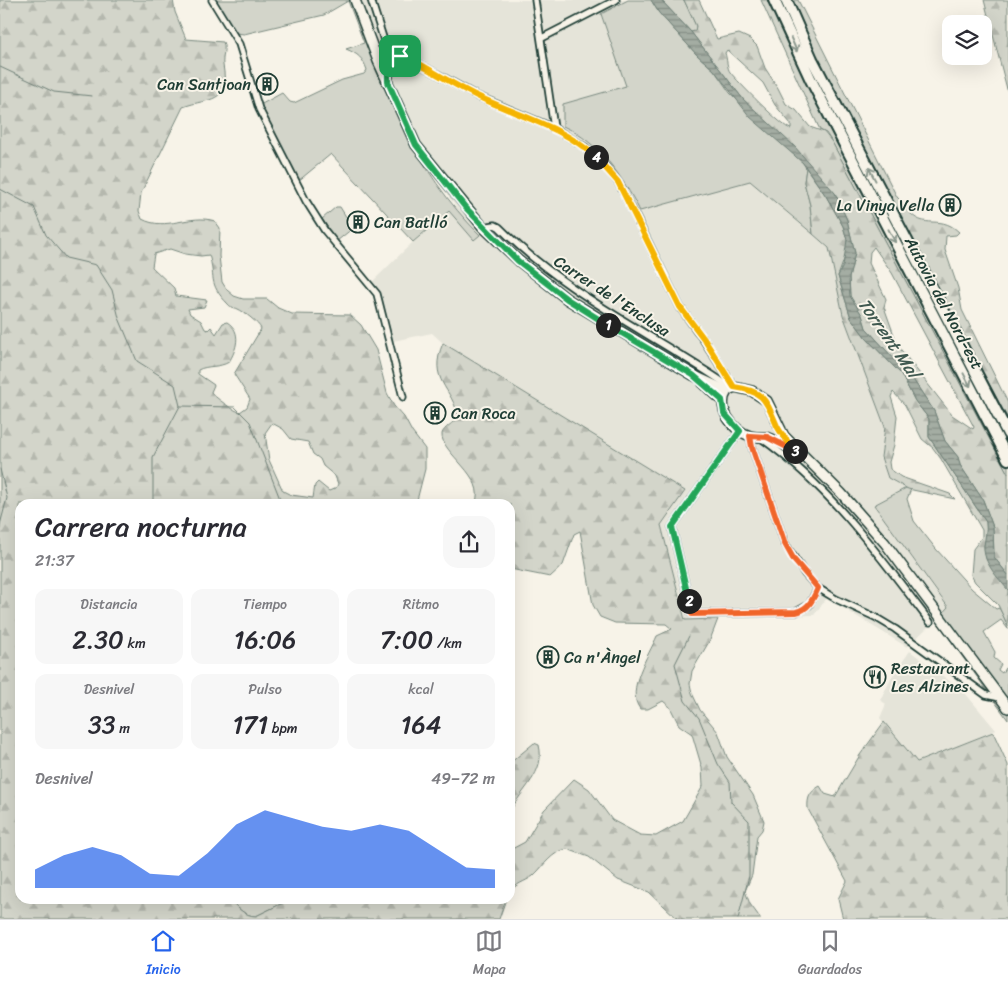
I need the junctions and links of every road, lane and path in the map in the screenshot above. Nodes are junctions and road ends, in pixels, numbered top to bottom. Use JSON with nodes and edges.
{"nodes":[{"id":1,"x":212,"y":0,"type":"edge"},
{"id":2,"x":356,"y":0,"type":"edge"},
{"id":3,"x":370,"y":0,"type":"edge"},
{"id":4,"x":535,"y":0,"type":"edge"},
{"id":5,"x":616,"y":0,"type":"edge"},
{"id":6,"x":774,"y":0,"type":"edge"},
{"id":7,"x":786,"y":0,"type":"edge"},
{"id":8,"x":370,"y":38,"type":"junction"},
{"id":9,"x":542,"y":38,"type":"junction"},
{"id":10,"x":390,"y":48,"type":"junction"},
{"id":11,"x":391,"y":59,"type":"junction"},
{"id":12,"x":410,"y":59,"type":"junction"},
{"id":13,"x":378,"y":61,"type":"junction"},
{"id":14,"x":388,"y":82,"type":"junction"},
{"id":15,"x":554,"y":128,"type":"junction"},
{"id":16,"x":483,"y":227,"type":"junction"},
{"id":17,"x":693,"y":375,"type":"junction"},
{"id":18,"x":731,"y":389,"type":"junction"},
{"id":19,"x":403,"y":397,"type":"dead end"},
{"id":20,"x":722,"y":400,"type":"junction"},
{"id":21,"x":777,"y":425,"type":"junction"},
{"id":22,"x":740,"y":431,"type":"junction"},
{"id":23,"x":1008,"y":434,"type":"edge"},
{"id":24,"x":750,"y":436,"type":"junction"},
{"id":25,"x":764,"y":437,"type":"junction"},
{"id":26,"x":797,"y":452,"type":"junction"},
{"id":27,"x":1008,"y":459,"type":"edge"},
{"id":28,"x":818,"y":588,"type":"junction"},
{"id":29,"x":930,"y":622,"type":"dead end"},
{"id":30,"x":1001,"y":698,"type":"junction"},
{"id":31,"x":1008,"y":708,"type":"edge"}],
"edges":[{"from":1,"to":19,"type":"street"},
{"from":2,"to":8,"type":"street"},
{"from":3,"to":10,"type":"street"},
{"from":4,"to":9,"type":"street"},
{"from":5,"to":9,"type":"street"},
{"from":6,"to":27,"type":"highway","name":"Autovia del Nord-est","one_way":true},
{"from":23,"to":7,"type":"highway","name":"Autovia del Nord-est","one_way":true},
{"from":8,"to":10,"type":"street"},
{"from":8,"to":13,"type":"street"},
{"from":9,"to":15,"type":"street"},
{"from":10,"to":11,"type":"street"},
{"from":10,"to":12,"type":"street"},
{"from":10,"to":13,"type":"street"},
{"from":11,"to":12,"type":"street"},
{"from":11,"to":13,"type":"street"},
{"from":11,"to":14,"type":"street"},
{"from":12,"to":15,"type":"street"},
{"from":13,"to":14,"type":"street"},
{"from":14,"to":16,"type":"street"},
{"from":15,"to":18,"type":"street"},
{"from":16,"to":17,"type":"street"},
{"from":16,"to":18,"type":"street","name":"Carrer de l'Enclusa"},
{"from":17,"to":18,"type":"street"},
{"from":17,"to":20,"type":"street"},
{"from":18,"to":20,"type":"street"},
{"from":18,"to":21,"type":"street"},
{"from":20,"to":22,"type":"street"},
{"from":21,"to":25,"type":"street"},
{"from":21,"to":26,"type":"street"},
{"from":22,"to":24,"type":"street"},
{"from":22,"to":28,"type":"street"},
{"from":24,"to":25,"type":"street"},
{"from":24,"to":28,"type":"street"},
{"from":25,"to":26,"type":"street"},
{"from":25,"to":29,"type":"street"},
{"from":26,"to":30,"type":"street"},
{"from":28,"to":30,"type":"street"},
{"from":30,"to":31,"type":"street"}]}
